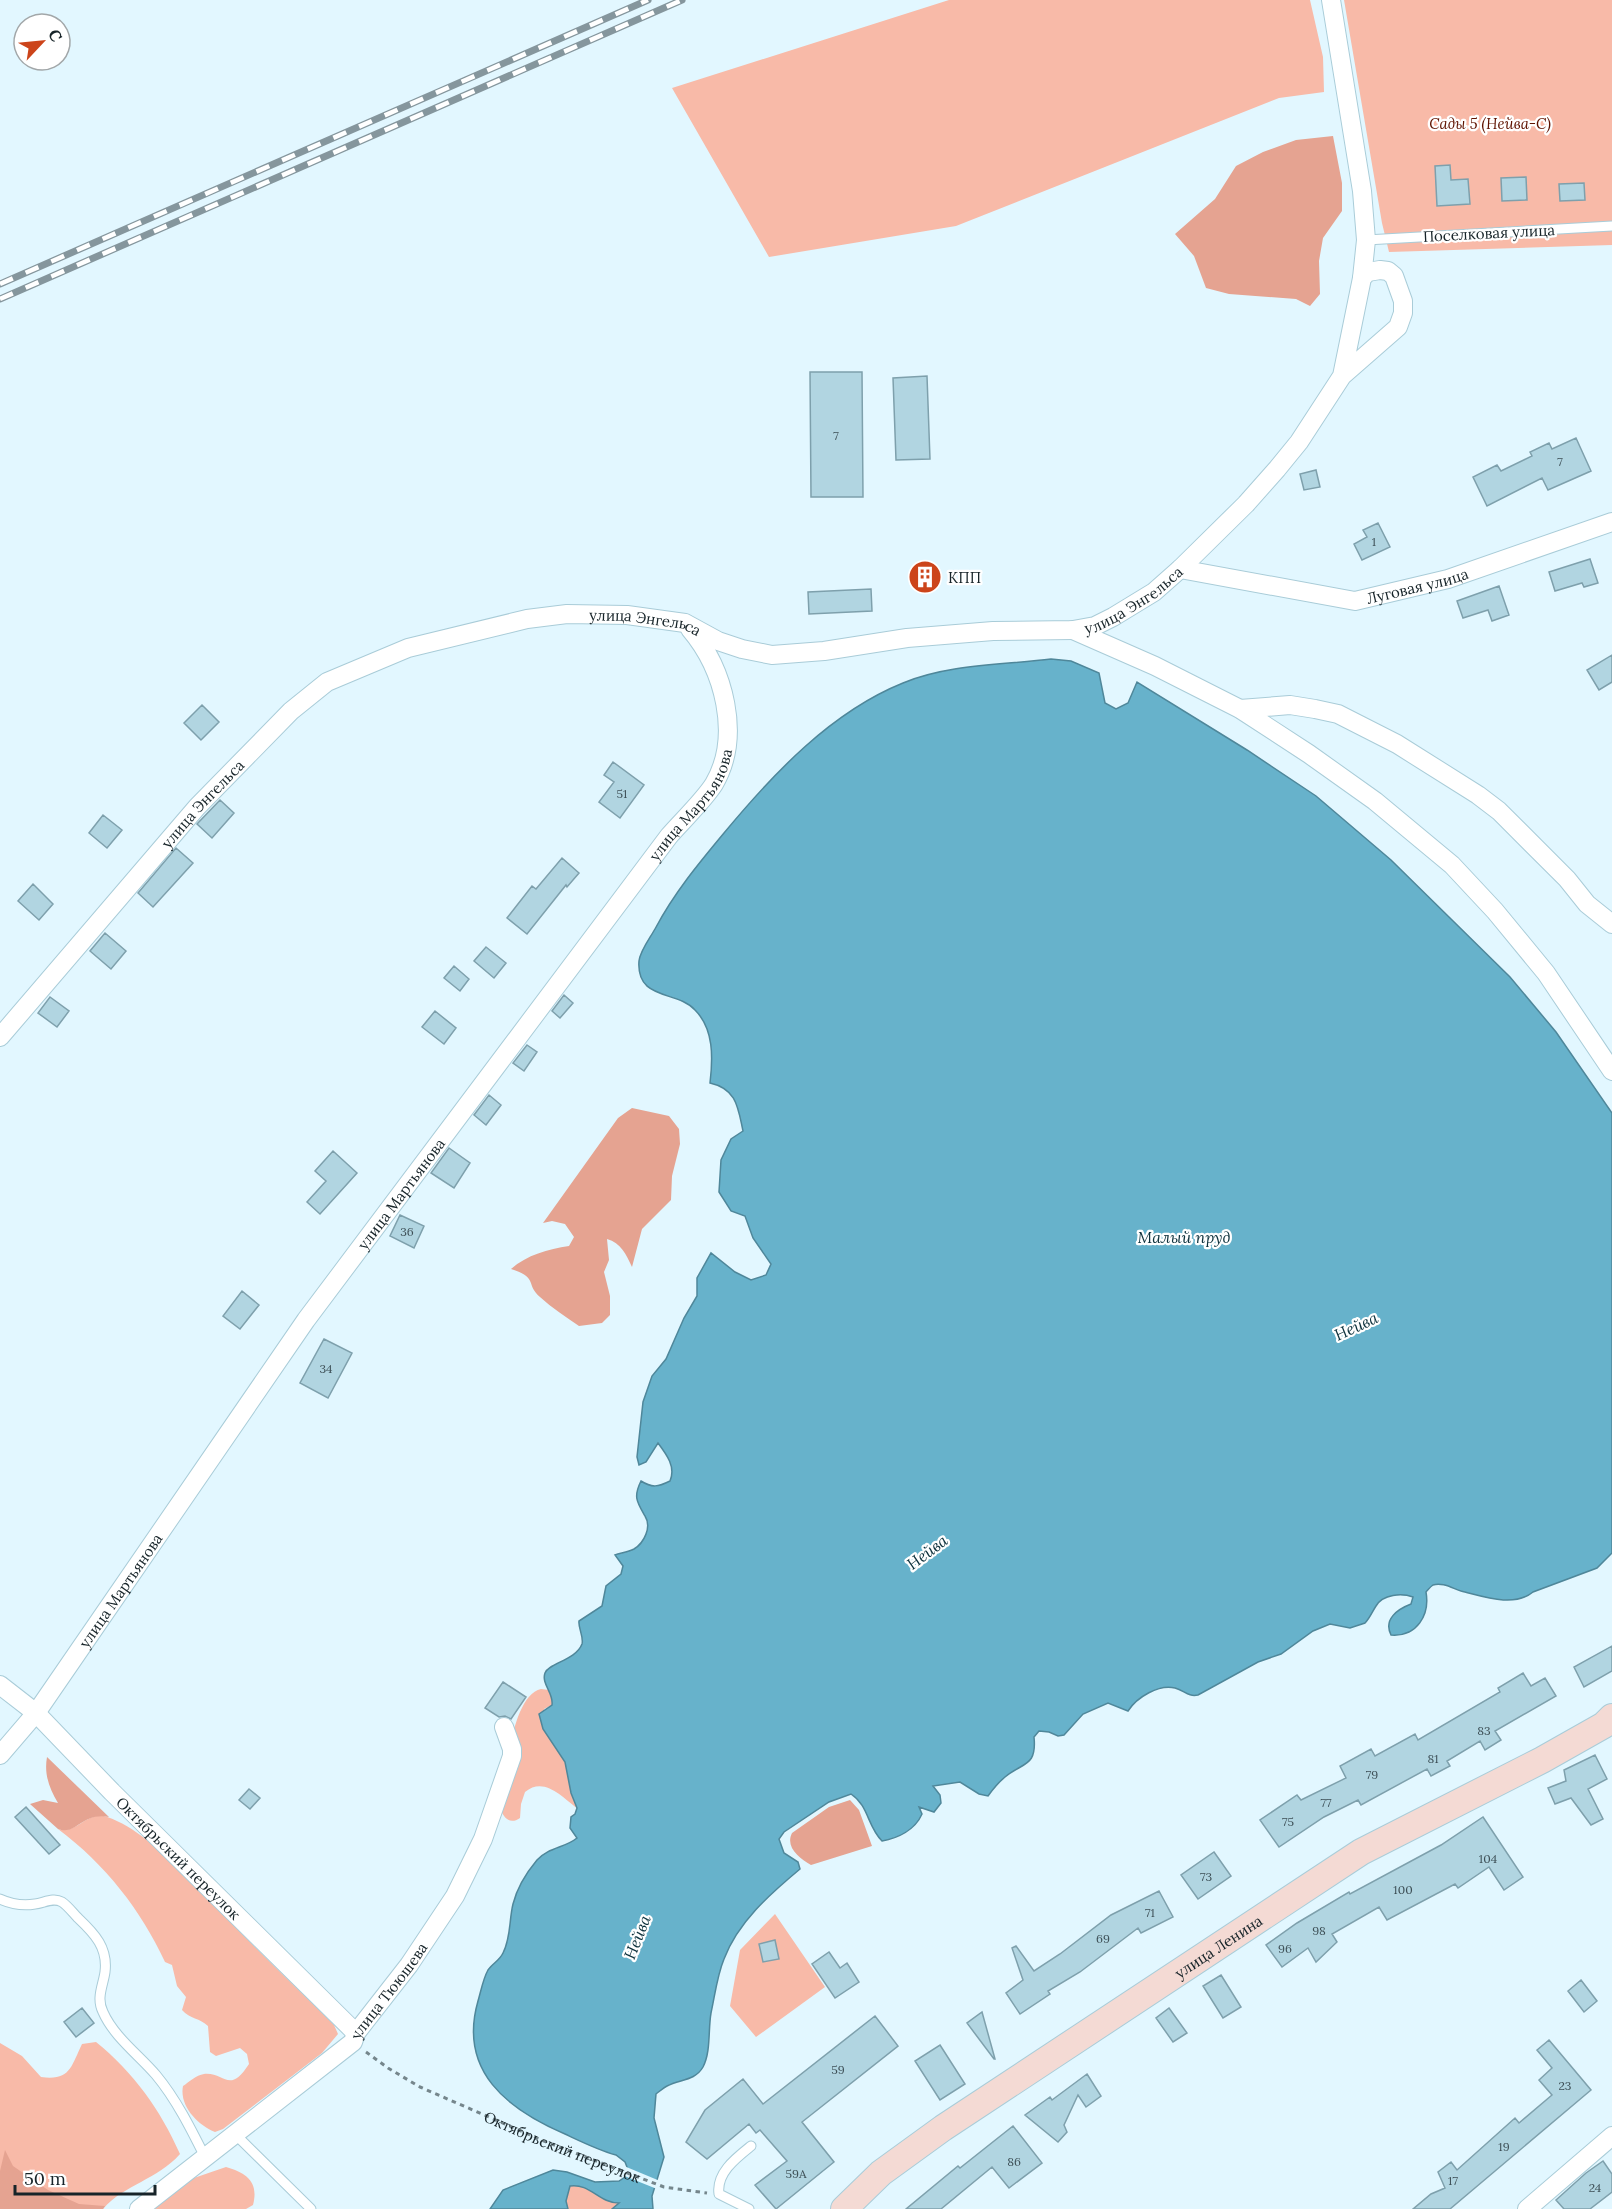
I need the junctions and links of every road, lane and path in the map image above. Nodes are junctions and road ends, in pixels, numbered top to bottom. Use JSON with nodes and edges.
{"nodes":[{"id":1,"x":1331,"y":0,"type":"edge"},
{"id":2,"x":1612,"y":225,"type":"edge"},
{"id":3,"x":1366,"y":240,"type":"junction"},
{"id":4,"x":1362,"y":278,"type":"junction"},
{"id":5,"x":1342,"y":376,"type":"junction"},
{"id":6,"x":1612,"y":522,"type":"edge"},
{"id":7,"x":1180,"y":569,"type":"junction"},
{"id":8,"x":685,"y":623,"type":"junction"},
{"id":9,"x":1073,"y":630,"type":"junction"},
{"id":10,"x":1240,"y":709,"type":"junction"},
{"id":11,"x":1612,"y":924,"type":"edge"},
{"id":12,"x":0,"y":1037,"type":"edge"},
{"id":13,"x":1612,"y":1071,"type":"edge"},
{"id":14,"x":0,"y":1685,"type":"edge"},
{"id":15,"x":36,"y":1713,"type":"junction"},
{"id":16,"x":504,"y":1727,"type":"dead end"},
{"id":17,"x":1609,"y":1727,"type":"edge"},
{"id":18,"x":0,"y":1755,"type":"edge"},
{"id":19,"x":0,"y":1899,"type":"edge"},
{"id":20,"x":354,"y":2037,"type":"junction"},
{"id":21,"x":235,"y":2134,"type":"junction"},
{"id":22,"x":1612,"y":2136,"type":"edge"},
{"id":23,"x":751,"y":2146,"type":"dead end"},
{"id":24,"x":205,"y":2157,"type":"junction"},
{"id":25,"x":719,"y":2194,"type":"junction"},
{"id":26,"x":139,"y":2209,"type":"edge"},
{"id":27,"x":311,"y":2209,"type":"edge"},
{"id":28,"x":749,"y":2209,"type":"edge"},
{"id":29,"x":844,"y":2209,"type":"edge"},
{"id":30,"x":1527,"y":2209,"type":"edge"}],
"edges":[{"from":1,"to":3,"type":"street"},
{"from":2,"to":3,"type":"lane","name":"Поселковая улица"},
{"from":3,"to":4,"type":"street"},
{"from":4,"to":5,"type":"street","name":"улица Энгельса"},
{"from":4,"to":5,"type":"street","name":"улица Энгельса"},
{"from":5,"to":7,"type":"street","name":"улица Энгельса"},
{"from":6,"to":7,"type":"street","name":"Луговая улица"},
{"from":7,"to":9,"type":"street","name":"улица Энгельса"},
{"from":8,"to":9,"type":"street","name":"улица Энгельса"},
{"from":8,"to":12,"type":"street","name":"улица Энгельса"},
{"from":8,"to":15,"type":"street","name":"улица Мартьянова"},
{"from":9,"to":10,"type":"street"},
{"from":10,"to":11,"type":"street"},
{"from":10,"to":13,"type":"street"},
{"from":14,"to":15,"type":"street","name":"Октябрьский переулок"},
{"from":15,"to":18,"type":"street","name":"улица Мартьянова"},
{"from":15,"to":20,"type":"street","name":"Октябрьский переулок"},
{"from":16,"to":20,"type":"street","name":"улица Тююшева"},
{"from":17,"to":29,"type":"street","name":"улица Ленина"},
{"from":19,"to":24,"type":"lane"},
{"from":20,"to":21,"type":"street","name":"улица Тююшева"},
{"from":20,"to":25,"type":"path","name":"Октябрьский переулок"},
{"from":21,"to":24,"type":"street","name":"улица Тююшева"},
{"from":21,"to":27,"type":"lane"},
{"from":22,"to":30,"type":"street"},
{"from":23,"to":25,"type":"lane"},
{"from":24,"to":26,"type":"street","name":"улица Тююшева"},
{"from":25,"to":28,"type":"lane"}]}
